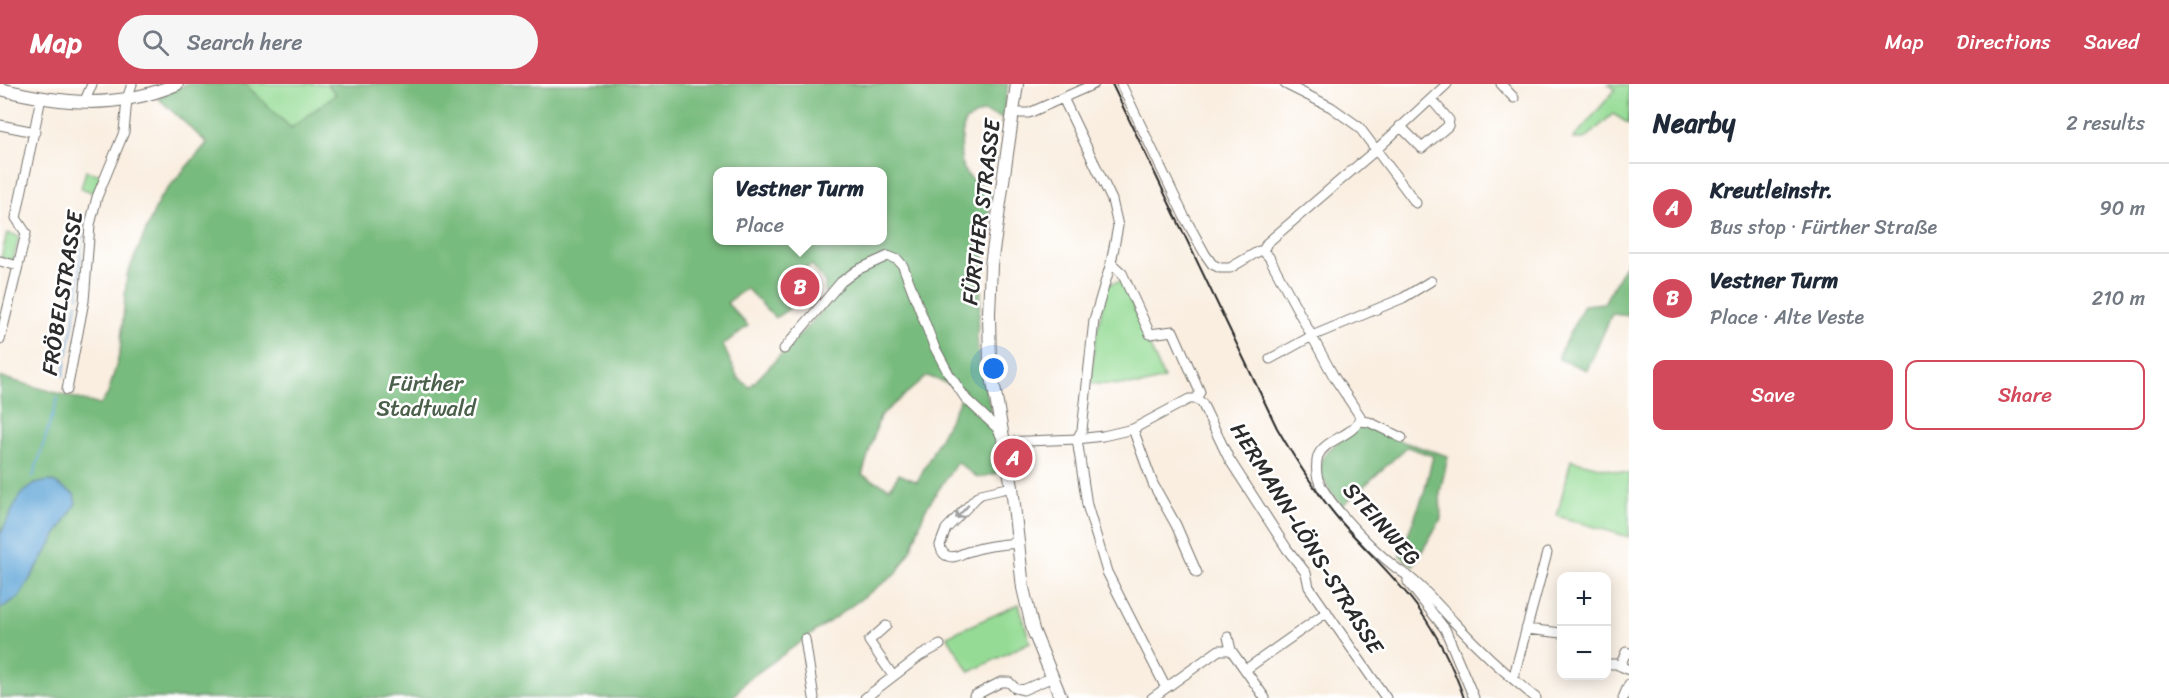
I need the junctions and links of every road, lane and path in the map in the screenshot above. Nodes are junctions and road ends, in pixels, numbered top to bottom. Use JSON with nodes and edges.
{"nodes":[{"id":1,"x":92,"y":84,"type":"edge"},
{"id":2,"x":132,"y":84,"type":"edge"},
{"id":3,"x":177,"y":84,"type":"edge"},
{"id":4,"x":1017,"y":84,"type":"edge"},
{"id":5,"x":1094,"y":84,"type":"edge"},
{"id":6,"x":1121,"y":84,"type":"edge"},
{"id":7,"x":1284,"y":84,"type":"edge"},
{"id":8,"x":1447,"y":84,"type":"edge"},
{"id":9,"x":1501,"y":84,"type":"edge"},
{"id":10,"x":0,"y":89,"type":"edge"},
{"id":11,"x":41,"y":98,"type":"junction"},
{"id":12,"x":1063,"y":98,"type":"junction"},
{"id":13,"x":1514,"y":98,"type":"dead end"},
{"id":14,"x":127,"y":99,"type":"junction"},
{"id":15,"x":1431,"y":99,"type":"junction"},
{"id":16,"x":84,"y":103,"type":"junction"},
{"id":17,"x":1014,"y":113,"type":"junction"},
{"id":18,"x":0,"y":124,"type":"edge"},
{"id":19,"x":1400,"y":126,"type":"junction"},
{"id":20,"x":34,"y":132,"type":"junction"},
{"id":21,"x":1377,"y":149,"type":"junction"},
{"id":22,"x":1416,"y":203,"type":"dead end"},
{"id":23,"x":1263,"y":251,"type":"junction"},
{"id":24,"x":0,"y":261,"type":"edge"},
{"id":25,"x":1111,"y":263,"type":"junction"},
{"id":26,"x":18,"y":266,"type":"junction"},
{"id":27,"x":1431,"y":281,"type":"dead end"},
{"id":28,"x":2,"y":320,"type":"edge"},
{"id":29,"x":1312,"y":336,"type":"junction"},
{"id":30,"x":0,"y":340,"type":"edge"},
{"id":31,"x":784,"y":349,"type":"dead end"},
{"id":32,"x":1270,"y":359,"type":"dead end"},
{"id":33,"x":67,"y":390,"type":"dead end"},
{"id":34,"x":1198,"y":395,"type":"junction"},
{"id":35,"x":1360,"y":418,"type":"junction"},
{"id":36,"x":1133,"y":429,"type":"junction"},
{"id":37,"x":1402,"y":438,"type":"dead end"},
{"id":38,"x":1077,"y":439,"type":"junction"},
{"id":39,"x":1004,"y":442,"type":"junction"},
{"id":40,"x":1012,"y":487,"type":"junction"},
{"id":41,"x":1020,"y":543,"type":"junction"},
{"id":42,"x":1547,"y":554,"type":"dead end"},
{"id":43,"x":1197,"y":573,"type":"dead end"},
{"id":44,"x":1408,"y":576,"type":"junction"},
{"id":45,"x":1327,"y":612,"type":"junction"},
{"id":46,"x":1454,"y":622,"type":"junction"},
{"id":47,"x":886,"y":626,"type":"dead end"},
{"id":48,"x":1445,"y":629,"type":"junction"},
{"id":49,"x":1526,"y":629,"type":"junction"},
{"id":50,"x":1557,"y":632,"type":"edge"},
{"id":51,"x":1228,"y":637,"type":"dead end"},
{"id":52,"x":805,"y":639,"type":"dead end"},
{"id":53,"x":940,"y":645,"type":"dead end"},
{"id":54,"x":1231,"y":650,"type":"junction"},
{"id":55,"x":1629,"y":653,"type":"edge"},
{"id":56,"x":1625,"y":668,"type":"edge"},
{"id":57,"x":1245,"y":670,"type":"junction"},
{"id":58,"x":893,"y":676,"type":"junction"},
{"id":59,"x":1053,"y":677,"type":"junction"},
{"id":60,"x":1512,"y":679,"type":"junction"},
{"id":61,"x":1629,"y":684,"type":"edge"},
{"id":62,"x":1166,"y":688,"type":"junction"},
{"id":63,"x":974,"y":696,"type":"dead end"},
{"id":64,"x":870,"y":697,"type":"edge"},
{"id":65,"x":814,"y":698,"type":"edge"},
{"id":66,"x":1061,"y":698,"type":"edge"},
{"id":67,"x":1152,"y":698,"type":"edge"},
{"id":68,"x":1265,"y":698,"type":"edge"},
{"id":69,"x":1386,"y":698,"type":"edge"},
{"id":70,"x":1474,"y":698,"type":"edge"},
{"id":71,"x":1536,"y":698,"type":"edge"},
{"id":72,"x":1623,"y":698,"type":"edge"}],
"edges":[{"from":1,"to":16,"type":"street"},
{"from":2,"to":14,"type":"street","name":"FRÖBELSTRASSE"},
{"from":3,"to":14,"type":"main road"},
{"from":4,"to":17,"type":"main road","name":"FÜRTHER STRASSE"},
{"from":5,"to":12,"type":"street"},
{"from":6,"to":23,"type":"street"},
{"from":7,"to":21,"type":"street"},
{"from":8,"to":15,"type":"street"},
{"from":9,"to":13,"type":"street"},
{"from":10,"to":11,"type":"main road"},
{"from":11,"to":16,"type":"main road"},
{"from":11,"to":20,"type":"street"},
{"from":12,"to":17,"type":"street"},
{"from":12,"to":25,"type":"street"},
{"from":14,"to":16,"type":"main road"},
{"from":14,"to":33,"type":"street","name":"FRÖBELSTRASSE"},
{"from":15,"to":19,"type":"street"},
{"from":15,"to":19,"type":"street"},
{"from":17,"to":39,"type":"main road","name":"FÜRTHER STRASSE"},
{"from":18,"to":20,"type":"street"},
{"from":19,"to":21,"type":"street"},
{"from":20,"to":26,"type":"street"},
{"from":21,"to":22,"type":"street"},
{"from":21,"to":23,"type":"street"},
{"from":23,"to":29,"type":"street"},
{"from":24,"to":26,"type":"street"},
{"from":25,"to":34,"type":"street","name":"HERMANN-LÖNS-STRASSE"},
{"from":25,"to":38,"type":"street"},
{"from":26,"to":28,"type":"street"},
{"from":27,"to":29,"type":"street"},
{"from":28,"to":30,"type":"street"},
{"from":29,"to":32,"type":"street"},
{"from":29,"to":35,"type":"street"},
{"from":31,"to":39,"type":"street"},
{"from":34,"to":36,"type":"street"},
{"from":34,"to":45,"type":"street","name":"HERMANN-LÖNS-STRASSE"},
{"from":35,"to":37,"type":"street"},
{"from":35,"to":44,"type":"street","name":"STEINWEG"},
{"from":36,"to":38,"type":"street"},
{"from":36,"to":43,"type":"street"},
{"from":38,"to":39,"type":"street"},
{"from":38,"to":62,"type":"street"},
{"from":39,"to":40,"type":"main road","name":"FÜRTHER STRASSE"},
{"from":40,"to":41,"type":"main road","name":"FÜRTHER STRASSE"},
{"from":40,"to":41,"type":"street","one_way":true},
{"from":41,"to":59,"type":"main road","name":"FÜRTHER STRASSE"},
{"from":42,"to":49,"type":"street"},
{"from":44,"to":46,"type":"street"},
{"from":44,"to":48,"type":"street","name":"STEINWEG"},
{"from":45,"to":57,"type":"street"},
{"from":45,"to":69,"type":"street","name":"HERMANN-LÖNS-STRASSE"},
{"from":46,"to":48,"type":"street"},
{"from":46,"to":60,"type":"street"},
{"from":47,"to":58,"type":"street"},
{"from":48,"to":70,"type":"street","name":"STEINWEG"},
{"from":49,"to":50,"type":"street"},
{"from":49,"to":60,"type":"street"},
{"from":51,"to":54,"type":"street"},
{"from":52,"to":65,"type":"street"},
{"from":53,"to":58,"type":"street"},
{"from":54,"to":57,"type":"street"},
{"from":54,"to":62,"type":"street"},
{"from":55,"to":56,"type":"street"},
{"from":57,"to":68,"type":"street"},
{"from":58,"to":64,"type":"street"},
{"from":59,"to":63,"type":"street"},
{"from":59,"to":66,"type":"main road","name":"FÜRTHER STRASSE"},
{"from":60,"to":71,"type":"street"},
{"from":61,"to":72,"type":"street"},
{"from":62,"to":67,"type":"street"}]}
